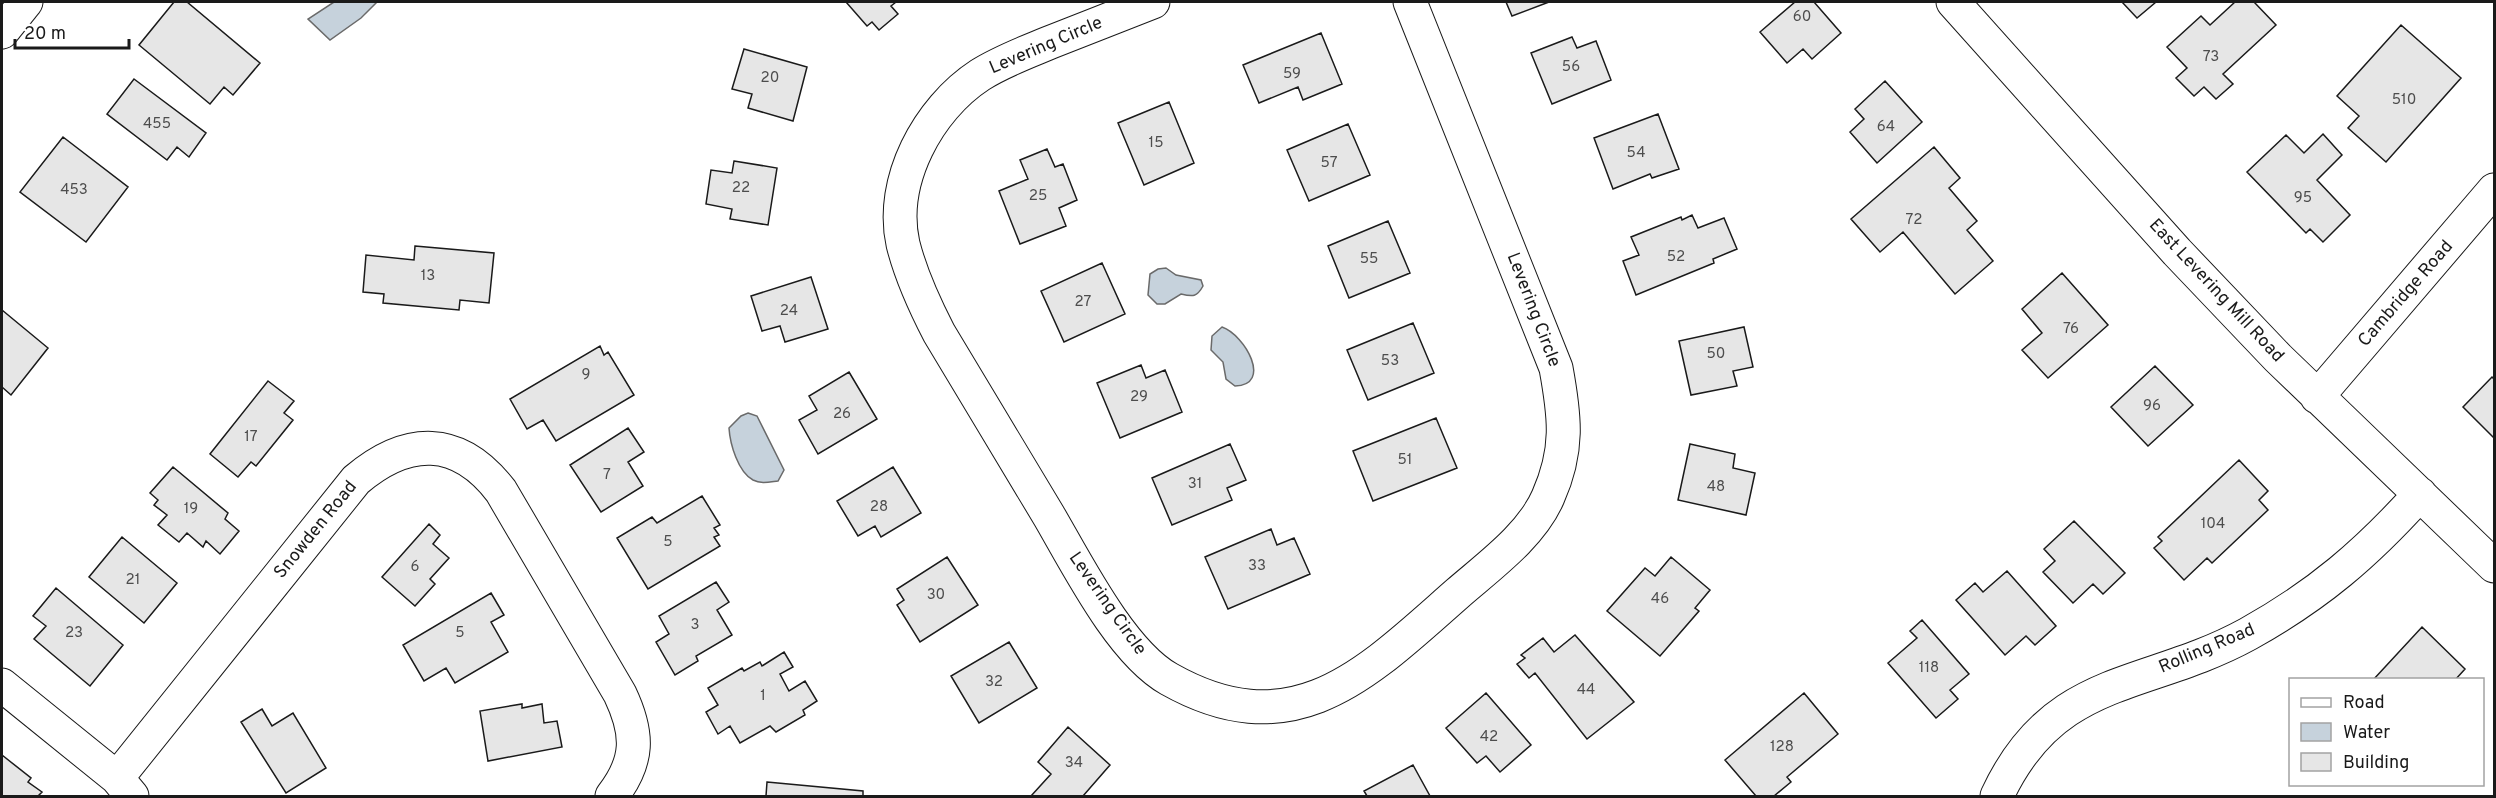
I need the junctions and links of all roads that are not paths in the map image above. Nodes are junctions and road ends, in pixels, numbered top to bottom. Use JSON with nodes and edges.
{"nodes":[{"id":1,"x":26,"y":2,"type":"edge"},
{"id":2,"x":1153,"y":2,"type":"edge"},
{"id":3,"x":1410,"y":2,"type":"edge"},
{"id":4,"x":1953,"y":2,"type":"edge"},
{"id":5,"x":2,"y":32,"type":"edge"},
{"id":6,"x":2494,"y":190,"type":"edge"},
{"id":7,"x":2317,"y":397,"type":"junction"},
{"id":8,"x":2420,"y":494,"type":"junction"},
{"id":9,"x":2494,"y":566,"type":"edge"},
{"id":10,"x":2,"y":685,"type":"edge"},
{"id":11,"x":125,"y":788,"type":"edge"},
{"id":12,"x":612,"y":796,"type":"edge"},
{"id":13,"x":1997,"y":796,"type":"edge"}],
"edges":[{"from":1,"to":5,"type":"street"},
{"from":2,"to":3,"type":"street","name":"Levering Circle"},
{"from":4,"to":7,"type":"street","name":"East Levering Mill Road"},
{"from":6,"to":7,"type":"street","name":"Cambridge Road"},
{"from":7,"to":8,"type":"street","name":"East Levering Mill Road"},
{"from":8,"to":9,"type":"street","name":"East Levering Mill Road"},
{"from":8,"to":13,"type":"street","name":"Rolling Road"},
{"from":10,"to":11,"type":"street"},
{"from":11,"to":12,"type":"street","name":"Snowden Road"}]}
